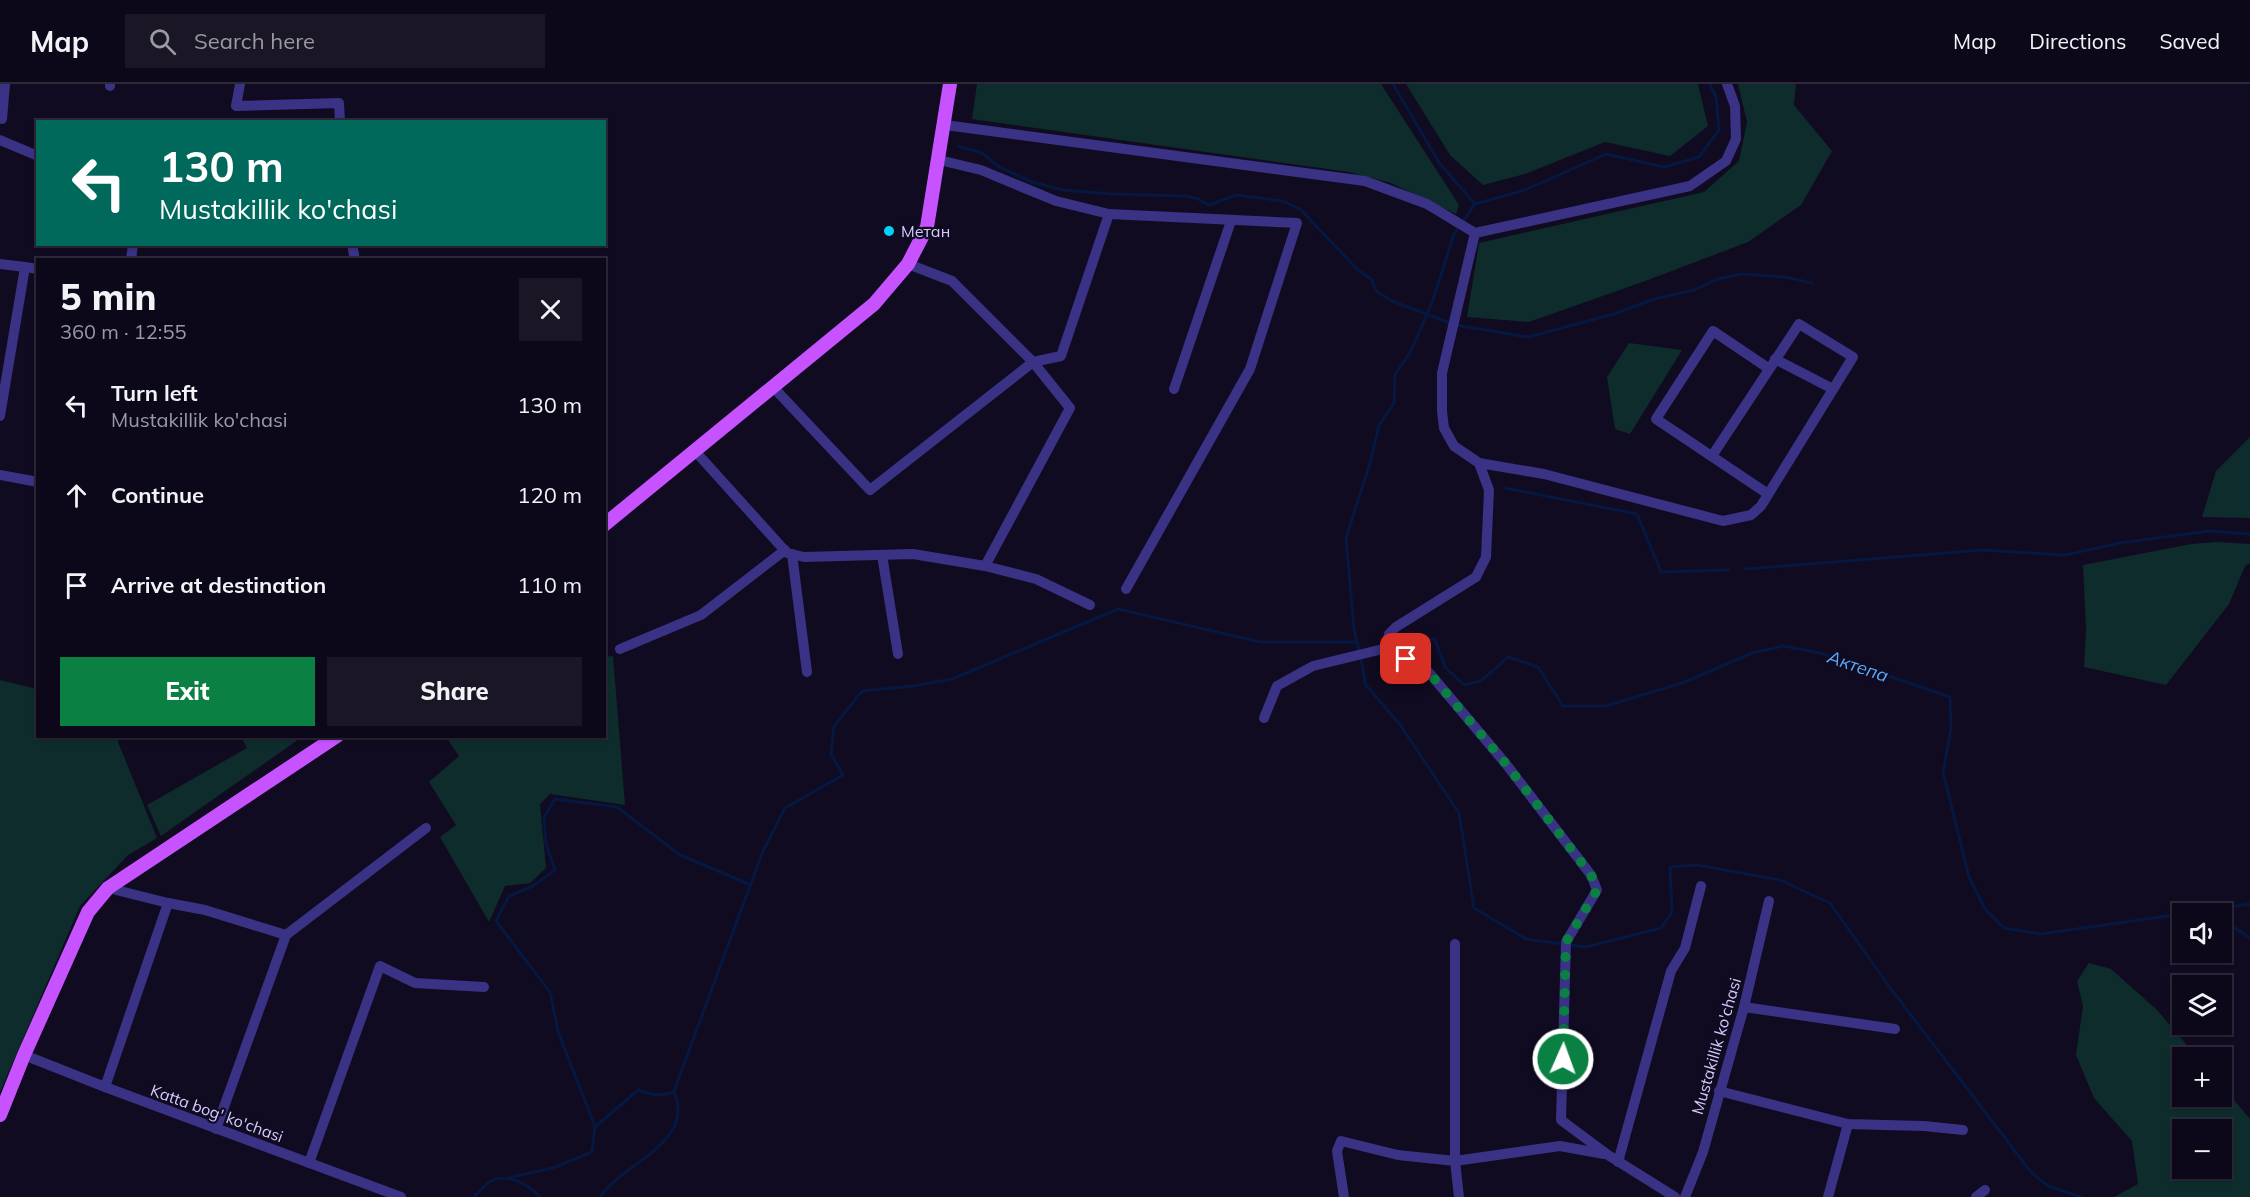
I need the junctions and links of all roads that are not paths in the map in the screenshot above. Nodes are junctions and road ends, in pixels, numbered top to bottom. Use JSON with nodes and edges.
{"nodes":[{"id":1,"x":5,"y":84,"type":"edge"},
{"id":2,"x":240,"y":84,"type":"edge"},
{"id":3,"x":950,"y":84,"type":"edge"},
{"id":4,"x":1727,"y":84,"type":"edge"},
{"id":5,"x":2,"y":119,"type":"dead end"},
{"id":6,"x":340,"y":120,"type":"edge"},
{"id":7,"x":945,"y":125,"type":"junction"},
{"id":8,"x":0,"y":140,"type":"edge"},
{"id":9,"x":36,"y":155,"type":"edge"},
{"id":10,"x":939,"y":160,"type":"junction"},
{"id":11,"x":1109,"y":214,"type":"junction"},
{"id":12,"x":1231,"y":221,"type":"junction"},
{"id":13,"x":1475,"y":233,"type":"junction"},
{"id":14,"x":0,"y":264,"type":"edge"},
{"id":15,"x":908,"y":264,"type":"junction"},
{"id":16,"x":25,"y":267,"type":"junction"},
{"id":17,"x":36,"y":268,"type":"edge"},
{"id":18,"x":1033,"y":362,"type":"junction"},
{"id":19,"x":1772,"y":364,"type":"junction"},
{"id":20,"x":773,"y":387,"type":"junction"},
{"id":21,"x":1174,"y":389,"type":"dead end"},
{"id":22,"x":1833,"y":389,"type":"junction"},
{"id":23,"x":0,"y":416,"type":"edge"},
{"id":24,"x":695,"y":451,"type":"junction"},
{"id":25,"x":1712,"y":456,"type":"junction"},
{"id":26,"x":1479,"y":463,"type":"junction"},
{"id":27,"x":0,"y":475,"type":"edge"},
{"id":28,"x":36,"y":482,"type":"edge"},
{"id":29,"x":1768,"y":495,"type":"junction"},
{"id":30,"x":606,"y":523,"type":"edge"},
{"id":31,"x":789,"y":552,"type":"junction"},
{"id":32,"x":882,"y":555,"type":"junction"},
{"id":33,"x":985,"y":566,"type":"junction"},
{"id":34,"x":1126,"y":589,"type":"dead end"},
{"id":35,"x":1090,"y":605,"type":"dead end"},
{"id":36,"x":1387,"y":648,"type":"junction"},
{"id":37,"x":620,"y":649,"type":"dead end"},
{"id":38,"x":898,"y":654,"type":"dead end"},
{"id":39,"x":807,"y":672,"type":"dead end"},
{"id":40,"x":1264,"y":718,"type":"dead end"},
{"id":41,"x":334,"y":738,"type":"edge"},
{"id":42,"x":426,"y":828,"type":"dead end"},
{"id":43,"x":1701,"y":886,"type":"dead end"},
{"id":44,"x":108,"y":888,"type":"junction"},
{"id":45,"x":1769,"y":901,"type":"dead end"},
{"id":46,"x":168,"y":903,"type":"junction"},
{"id":47,"x":286,"y":935,"type":"junction"},
{"id":48,"x":1455,"y":944,"type":"dead end"},
{"id":49,"x":484,"y":987,"type":"dead end"},
{"id":50,"x":1744,"y":1007,"type":"junction"},
{"id":51,"x":1895,"y":1029,"type":"dead end"},
{"id":52,"x":24,"y":1055,"type":"junction"},
{"id":53,"x":105,"y":1087,"type":"junction"},
{"id":54,"x":1719,"y":1090,"type":"junction"},
{"id":55,"x":1,"y":1111,"type":"edge"},
{"id":56,"x":1848,"y":1124,"type":"junction"},
{"id":57,"x":216,"y":1129,"type":"junction"},
{"id":58,"x":1964,"y":1130,"type":"dead end"},
{"id":59,"x":1608,"y":1155,"type":"junction"},
{"id":60,"x":1455,"y":1161,"type":"junction"},
{"id":61,"x":1618,"y":1162,"type":"junction"},
{"id":62,"x":309,"y":1163,"type":"junction"},
{"id":63,"x":1985,"y":1190,"type":"dead end"},
{"id":64,"x":401,"y":1197,"type":"edge"},
{"id":65,"x":1344,"y":1197,"type":"edge"},
{"id":66,"x":1459,"y":1197,"type":"edge"},
{"id":67,"x":1675,"y":1197,"type":"edge"},
{"id":68,"x":1685,"y":1197,"type":"edge"},
{"id":69,"x":1828,"y":1197,"type":"edge"},
{"id":70,"x":1976,"y":1197,"type":"edge"}],
"edges":[{"from":1,"to":5,"type":"street"},
{"from":2,"to":6,"type":"street"},
{"from":3,"to":7,"type":"main road"},
{"from":4,"to":13,"type":"street"},
{"from":7,"to":10,"type":"main road"},
{"from":7,"to":13,"type":"street"},
{"from":8,"to":9,"type":"street"},
{"from":10,"to":11,"type":"street"},
{"from":10,"to":15,"type":"main road"},
{"from":11,"to":12,"type":"street"},
{"from":11,"to":18,"type":"street"},
{"from":12,"to":21,"type":"street"},
{"from":12,"to":34,"type":"street"},
{"from":13,"to":26,"type":"street"},
{"from":14,"to":16,"type":"street"},
{"from":15,"to":18,"type":"street"},
{"from":15,"to":20,"type":"main road"},
{"from":16,"to":17,"type":"street"},
{"from":16,"to":23,"type":"street"},
{"from":18,"to":20,"type":"street"},
{"from":18,"to":33,"type":"street"},
{"from":19,"to":22,"type":"street"},
{"from":19,"to":22,"type":"street"},
{"from":19,"to":25,"type":"street"},
{"from":19,"to":25,"type":"street"},
{"from":20,"to":24,"type":"main road"},
{"from":22,"to":29,"type":"street"},
{"from":24,"to":30,"type":"main road"},
{"from":24,"to":31,"type":"street"},
{"from":25,"to":29,"type":"street"},
{"from":26,"to":29,"type":"street"},
{"from":26,"to":36,"type":"street"},
{"from":27,"to":28,"type":"street"},
{"from":31,"to":32,"type":"street"},
{"from":31,"to":37,"type":"street"},
{"from":31,"to":39,"type":"street"},
{"from":32,"to":33,"type":"street"},
{"from":32,"to":38,"type":"street"},
{"from":33,"to":35,"type":"street"},
{"from":36,"to":40,"type":"street"},
{"from":36,"to":59,"type":"street"},
{"from":41,"to":44,"type":"main road"},
{"from":42,"to":47,"type":"street"},
{"from":43,"to":61,"type":"street"},
{"from":44,"to":46,"type":"street"},
{"from":44,"to":52,"type":"main road"},
{"from":45,"to":50,"type":"street","name":"Mustakillik ko'chasi"},
{"from":46,"to":47,"type":"street"},
{"from":46,"to":53,"type":"street"},
{"from":47,"to":57,"type":"street"},
{"from":48,"to":60,"type":"street"},
{"from":49,"to":62,"type":"street"},
{"from":50,"to":51,"type":"street"},
{"from":50,"to":54,"type":"street","name":"Mustakillik ko'chasi"},
{"from":52,"to":53,"type":"street","name":"Katta bog' ko'chasi"},
{"from":52,"to":55,"type":"main road"},
{"from":53,"to":57,"type":"street","name":"Katta bog' ko'chasi"},
{"from":54,"to":56,"type":"street"},
{"from":54,"to":68,"type":"street","name":"Mustakillik ko'chasi"},
{"from":56,"to":58,"type":"street"},
{"from":56,"to":69,"type":"street"},
{"from":57,"to":62,"type":"street","name":"Katta bog' ko'chasi"},
{"from":59,"to":60,"type":"street"},
{"from":59,"to":61,"type":"street"},
{"from":60,"to":65,"type":"street"},
{"from":60,"to":66,"type":"street"},
{"from":61,"to":67,"type":"street"},
{"from":62,"to":64,"type":"street","name":"Katta bog' ko'chasi"},
{"from":63,"to":70,"type":"street"}]}
